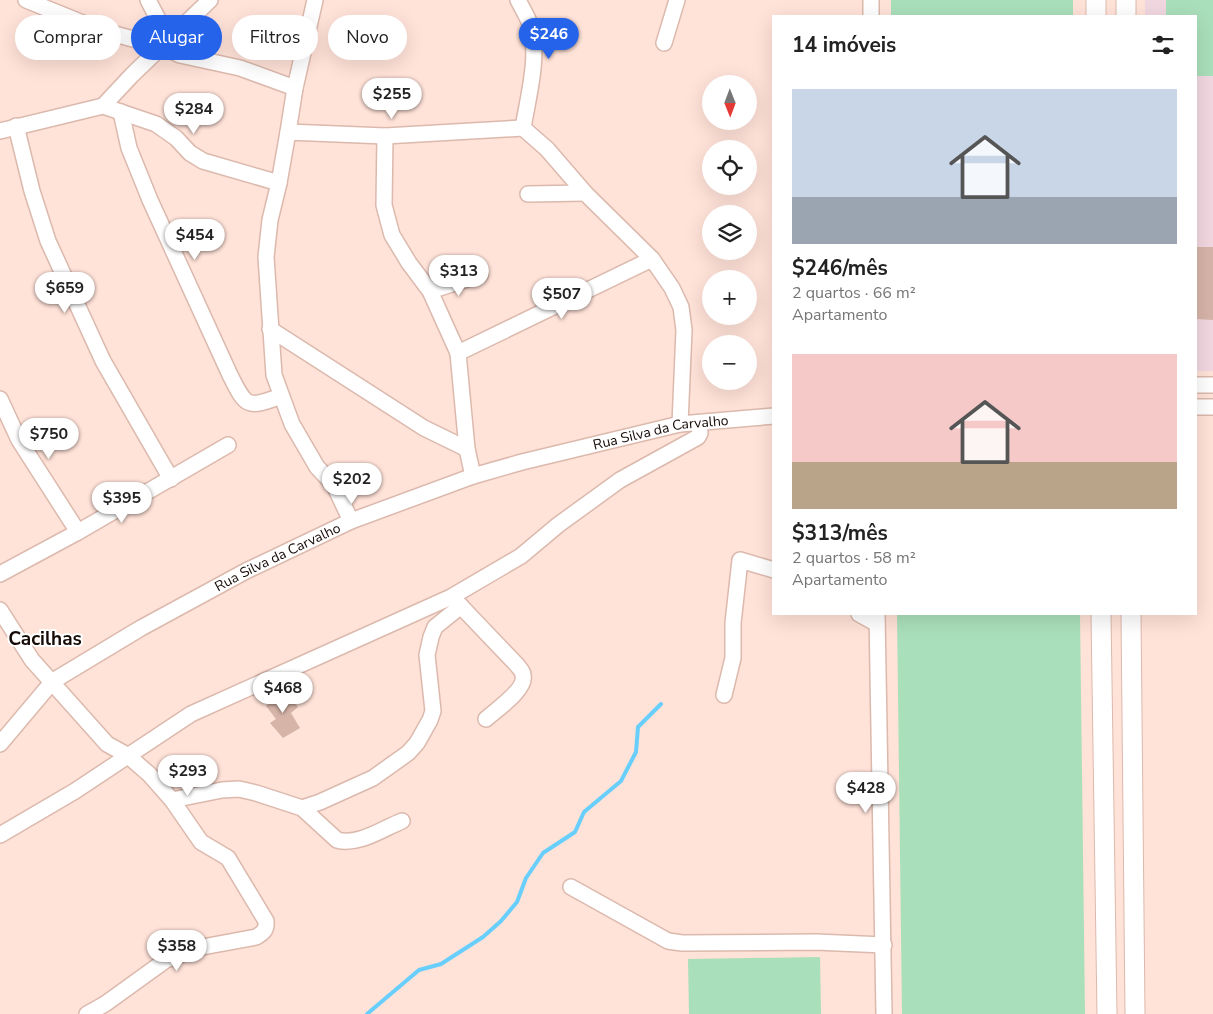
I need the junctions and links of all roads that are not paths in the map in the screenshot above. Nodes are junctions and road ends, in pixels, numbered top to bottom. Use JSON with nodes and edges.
{"nodes":[{"id":1,"x":26,"y":0,"type":"edge"},
{"id":2,"x":148,"y":0,"type":"edge"},
{"id":3,"x":210,"y":0,"type":"edge"},
{"id":4,"x":315,"y":0,"type":"edge"},
{"id":5,"x":518,"y":0,"type":"edge"},
{"id":6,"x":677,"y":0,"type":"edge"},
{"id":7,"x":871,"y":0,"type":"edge"},
{"id":8,"x":1096,"y":0,"type":"edge"},
{"id":9,"x":1126,"y":0,"type":"edge"},
{"id":10,"x":154,"y":15,"type":"edge"},
{"id":11,"x":195,"y":15,"type":"edge"},
{"id":12,"x":871,"y":15,"type":"edge"},
{"id":13,"x":1096,"y":15,"type":"edge"},
{"id":14,"x":1126,"y":15,"type":"edge"},
{"id":15,"x":131,"y":37,"type":"edge"},
{"id":16,"x":664,"y":43,"type":"dead end"},
{"id":17,"x":149,"y":60,"type":"edge"},
{"id":18,"x":203,"y":60,"type":"edge"},
{"id":19,"x":295,"y":88,"type":"junction"},
{"id":20,"x":103,"y":106,"type":"junction"},
{"id":21,"x":121,"y":112,"type":"junction"},
{"id":22,"x":16,"y":126,"type":"junction"},
{"id":23,"x":523,"y":128,"type":"junction"},
{"id":24,"x":0,"y":130,"type":"edge"},
{"id":25,"x":288,"y":132,"type":"junction"},
{"id":26,"x":385,"y":136,"type":"junction"},
{"id":27,"x":279,"y":183,"type":"junction"},
{"id":28,"x":585,"y":193,"type":"junction"},
{"id":29,"x":528,"y":194,"type":"dead end"},
{"id":30,"x":652,"y":259,"type":"junction"},
{"id":31,"x":480,"y":275,"type":"dead end"},
{"id":32,"x":430,"y":290,"type":"junction"},
{"id":33,"x":270,"y":329,"type":"junction"},
{"id":34,"x":458,"y":353,"type":"junction"},
{"id":35,"x":1197,"y":385,"type":"edge"},
{"id":36,"x":1213,"y":385,"type":"edge"},
{"id":37,"x":281,"y":396,"type":"junction"},
{"id":38,"x":0,"y":399,"type":"edge"},
{"id":39,"x":1213,"y":407,"type":"edge"},
{"id":40,"x":1197,"y":408,"type":"edge"},
{"id":41,"x":772,"y":416,"type":"edge"},
{"id":42,"x":699,"y":423,"type":"junction"},
{"id":43,"x":680,"y":424,"type":"junction"},
{"id":44,"x":228,"y":445,"type":"dead end"},
{"id":45,"x":466,"y":449,"type":"junction"},
{"id":46,"x":474,"y":476,"type":"junction"},
{"id":47,"x":171,"y":479,"type":"junction"},
{"id":48,"x":351,"y":521,"type":"junction"},
{"id":49,"x":78,"y":532,"type":"junction"},
{"id":50,"x":772,"y":569,"type":"edge"},
{"id":51,"x":0,"y":574,"type":"edge"},
{"id":52,"x":456,"y":601,"type":"junction"},
{"id":53,"x":0,"y":610,"type":"edge"},
{"id":54,"x":863,"y":615,"type":"edge"},
{"id":55,"x":1101,"y":615,"type":"edge"},
{"id":56,"x":1131,"y":615,"type":"edge"},
{"id":57,"x":877,"y":619,"type":"edge"},
{"id":58,"x":53,"y":681,"type":"junction"},
{"id":59,"x":724,"y":695,"type":"dead end"},
{"id":60,"x":486,"y":719,"type":"dead end"},
{"id":61,"x":0,"y":744,"type":"edge"},
{"id":62,"x":127,"y":755,"type":"junction"},
{"id":63,"x":172,"y":800,"type":"junction"},
{"id":64,"x":302,"y":808,"type":"junction"},
{"id":65,"x":402,"y":821,"type":"dead end"},
{"id":66,"x":0,"y":835,"type":"edge"},
{"id":67,"x":572,"y":886,"type":"dead end"},
{"id":68,"x":884,"y":945,"type":"junction"},
{"id":69,"x":87,"y":1014,"type":"edge"},
{"id":70,"x":884,"y":1014,"type":"edge"},
{"id":71,"x":1107,"y":1014,"type":"edge"},
{"id":72,"x":1136,"y":1014,"type":"edge"}],
"edges":[{"from":1,"to":15,"type":"street"},
{"from":2,"to":10,"type":"street"},
{"from":3,"to":11,"type":"street"},
{"from":4,"to":19,"type":"street"},
{"from":5,"to":23,"type":"street"},
{"from":6,"to":16,"type":"street"},
{"from":7,"to":12,"type":"street"},
{"from":8,"to":13,"type":"main road"},
{"from":9,"to":14,"type":"main road"},
{"from":17,"to":20,"type":"street"},
{"from":18,"to":19,"type":"street"},
{"from":19,"to":25,"type":"street"},
{"from":20,"to":21,"type":"street"},
{"from":20,"to":22,"type":"street"},
{"from":21,"to":27,"type":"street"},
{"from":21,"to":37,"type":"street"},
{"from":22,"to":24,"type":"street"},
{"from":22,"to":47,"type":"street"},
{"from":23,"to":26,"type":"street"},
{"from":23,"to":28,"type":"street"},
{"from":25,"to":26,"type":"street"},
{"from":25,"to":27,"type":"street"},
{"from":26,"to":32,"type":"street"},
{"from":27,"to":33,"type":"street"},
{"from":28,"to":29,"type":"street"},
{"from":28,"to":30,"type":"street"},
{"from":30,"to":34,"type":"street"},
{"from":30,"to":43,"type":"street"},
{"from":31,"to":32,"type":"street"},
{"from":32,"to":34,"type":"street"},
{"from":33,"to":37,"type":"street"},
{"from":33,"to":45,"type":"street"},
{"from":34,"to":45,"type":"street"},
{"from":35,"to":36,"type":"street"},
{"from":37,"to":48,"type":"street"},
{"from":38,"to":49,"type":"street"},
{"from":39,"to":40,"type":"street"},
{"from":41,"to":42,"type":"street","name":"Rua Silva da Carvalho"},
{"from":42,"to":43,"type":"street","name":"Rua Silva da Carvalho"},
{"from":42,"to":52,"type":"street"},
{"from":43,"to":46,"type":"street","name":"Rua Silva da Carvalho"},
{"from":44,"to":47,"type":"street"},
{"from":45,"to":46,"type":"street"},
{"from":46,"to":48,"type":"street","name":"Rua Silva da Carvalho"},
{"from":47,"to":49,"type":"street"},
{"from":48,"to":58,"type":"street","name":"Rua Silva da Carvalho"},
{"from":49,"to":51,"type":"street"},
{"from":50,"to":59,"type":"street"},
{"from":52,"to":60,"type":"street"},
{"from":52,"to":62,"type":"street"},
{"from":52,"to":64,"type":"street"},
{"from":53,"to":58,"type":"street"},
{"from":54,"to":57,"type":"street"},
{"from":55,"to":71,"type":"main road"},
{"from":56,"to":72,"type":"main road"},
{"from":57,"to":68,"type":"street"},
{"from":58,"to":61,"type":"street","name":"Rua Silva da Carvalho"},
{"from":58,"to":62,"type":"street"},
{"from":62,"to":63,"type":"street"},
{"from":62,"to":66,"type":"street"},
{"from":63,"to":64,"type":"street"},
{"from":63,"to":69,"type":"street"},
{"from":64,"to":65,"type":"street"},
{"from":67,"to":68,"type":"street"},
{"from":68,"to":70,"type":"street"}]}
